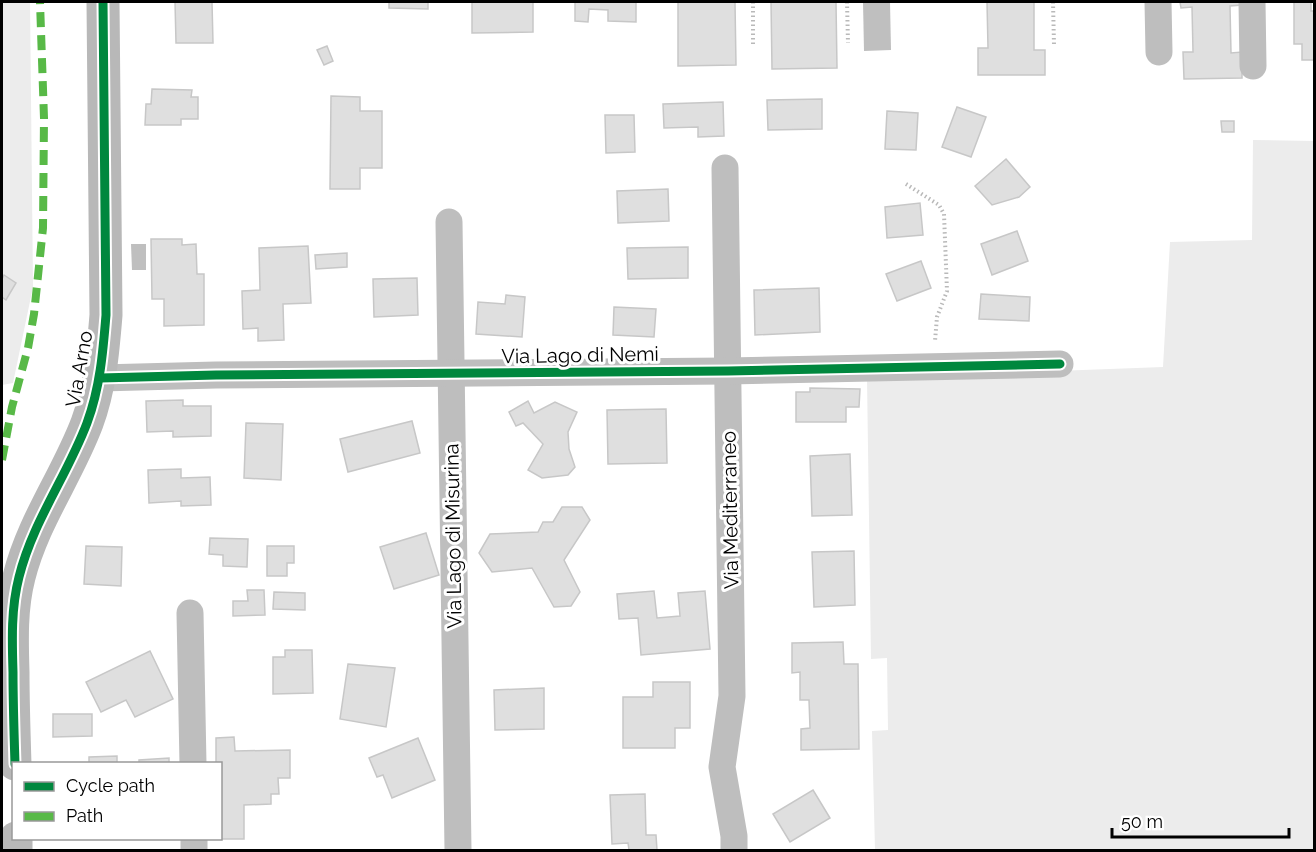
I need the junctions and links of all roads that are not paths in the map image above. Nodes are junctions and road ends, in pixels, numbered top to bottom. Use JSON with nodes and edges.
{"nodes":[{"id":1,"x":103,"y":2,"type":"edge"},
{"id":2,"x":1158,"y":2,"type":"edge"},
{"id":3,"x":1252,"y":2,"type":"edge"},
{"id":4,"x":1159,"y":52,"type":"dead end"},
{"id":5,"x":1253,"y":66,"type":"dead end"},
{"id":6,"x":725,"y":168,"type":"dead end"},
{"id":7,"x":449,"y":222,"type":"dead end"},
{"id":8,"x":1060,"y":364,"type":"dead end"},
{"id":9,"x":728,"y":371,"type":"junction"},
{"id":10,"x":450,"y":374,"type":"junction"},
{"id":11,"x":100,"y":378,"type":"junction"},
{"id":12,"x":190,"y":613,"type":"dead end"},
{"id":13,"x":15,"y":762,"type":"edge"},
{"id":14,"x":193,"y":762,"type":"edge"},
{"id":15,"x":458,"y":850,"type":"edge"},
{"id":16,"x":734,"y":850,"type":"edge"}],
"edges":[{"from":1,"to":11,"type":"street","name":"Via Arno"},
{"from":2,"to":4,"type":"street"},
{"from":3,"to":5,"type":"street"},
{"from":6,"to":9,"type":"street","name":"Via Mediterraneo"},
{"from":7,"to":10,"type":"street","name":"Via Lago di Misurina"},
{"from":8,"to":9,"type":"street","name":"Via Lago di Nemi"},
{"from":9,"to":10,"type":"street","name":"Via Lago di Nemi"},
{"from":9,"to":16,"type":"street","name":"Via Mediterraneo"},
{"from":10,"to":11,"type":"street","name":"Via Lago di Nemi"},
{"from":10,"to":15,"type":"street","name":"Via Lago di Misurina"},
{"from":11,"to":13,"type":"street","name":"Via Arno"},
{"from":12,"to":14,"type":"street"}]}
